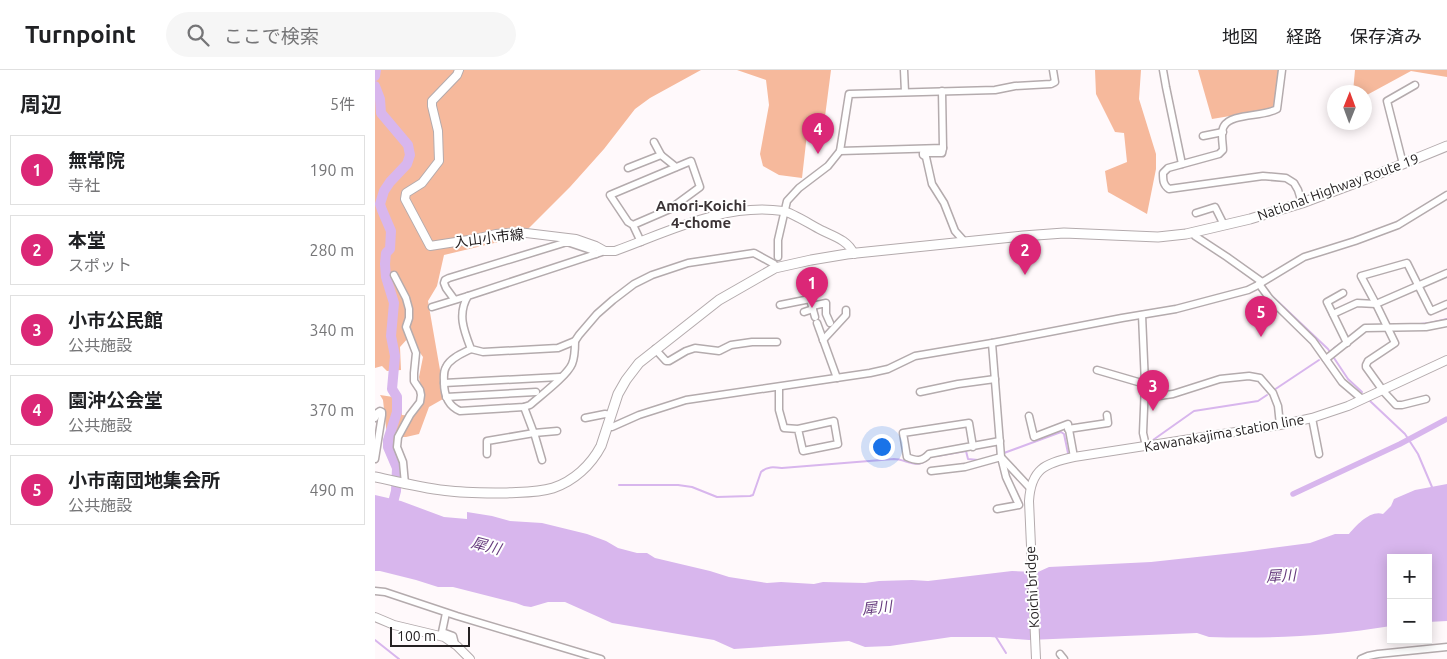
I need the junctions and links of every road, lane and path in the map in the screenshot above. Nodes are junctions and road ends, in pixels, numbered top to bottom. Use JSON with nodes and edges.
{"nodes":[{"id":1,"x":459,"y":70,"type":"edge"},
{"id":2,"x":904,"y":70,"type":"edge"},
{"id":3,"x":1053,"y":70,"type":"edge"},
{"id":4,"x":1163,"y":70,"type":"edge"},
{"id":5,"x":1282,"y":70,"type":"edge"},
{"id":6,"x":1415,"y":84,"type":"dead end"},
{"id":7,"x":942,"y":91,"type":"junction"},
{"id":8,"x":905,"y":92,"type":"junction"},
{"id":9,"x":1223,"y":132,"type":"junction"},
{"id":10,"x":1203,"y":136,"type":"dead end"},
{"id":11,"x":654,"y":142,"type":"dead end"},
{"id":12,"x":1447,"y":146,"type":"edge"},
{"id":13,"x":943,"y":148,"type":"junction"},
{"id":14,"x":840,"y":151,"type":"junction"},
{"id":15,"x":661,"y":154,"type":"junction"},
{"id":16,"x":1182,"y":164,"type":"junction"},
{"id":17,"x":1403,"y":164,"type":"junction"},
{"id":18,"x":676,"y":167,"type":"junction"},
{"id":19,"x":628,"y":168,"type":"dead end"},
{"id":20,"x":1447,"y":195,"type":"edge"},
{"id":21,"x":1302,"y":203,"type":"junction"},
{"id":22,"x":785,"y":212,"type":"junction"},
{"id":23,"x":1196,"y":213,"type":"dead end"},
{"id":24,"x":633,"y":225,"type":"junction"},
{"id":25,"x":1224,"y":225,"type":"junction"},
{"id":26,"x":1193,"y":232,"type":"junction"},
{"id":27,"x":964,"y":241,"type":"junction"},
{"id":28,"x":641,"y":242,"type":"junction"},
{"id":29,"x":605,"y":251,"type":"junction"},
{"id":30,"x":596,"y":254,"type":"junction"},
{"id":31,"x":854,"y":254,"type":"junction"},
{"id":32,"x":778,"y":256,"type":"dead end"},
{"id":33,"x":775,"y":268,"type":"junction"},
{"id":34,"x":1447,"y":273,"type":"edge"},
{"id":35,"x":393,"y":275,"type":"dead end"},
{"id":36,"x":1260,"y":283,"type":"junction"},
{"id":37,"x":1418,"y":286,"type":"junction"},
{"id":38,"x":1343,"y":293,"type":"dead end"},
{"id":39,"x":468,"y":296,"type":"junction"},
{"id":40,"x":454,"y":299,"type":"junction"},
{"id":41,"x":1376,"y":304,"type":"junction"},
{"id":42,"x":1447,"y":304,"type":"edge"},
{"id":43,"x":780,"y":305,"type":"dead end"},
{"id":44,"x":432,"y":307,"type":"dead end"},
{"id":45,"x":812,"y":308,"type":"junction"},
{"id":46,"x":846,"y":310,"type":"dead end"},
{"id":47,"x":804,"y":312,"type":"dead end"},
{"id":48,"x":1333,"y":314,"type":"junction"},
{"id":49,"x":1142,"y":316,"type":"junction"},
{"id":50,"x":830,"y":323,"type":"dead end"},
{"id":51,"x":1447,"y":323,"type":"edge"},
{"id":52,"x":1388,"y":328,"type":"junction"},
{"id":53,"x":823,"y":340,"type":"junction"},
{"id":54,"x":575,"y":341,"type":"junction"},
{"id":55,"x":777,"y":342,"type":"dead end"},
{"id":56,"x":992,"y":343,"type":"junction"},
{"id":57,"x":1347,"y":343,"type":"junction"},
{"id":58,"x":471,"y":349,"type":"junction"},
{"id":59,"x":655,"y":349,"type":"junction"},
{"id":60,"x":1330,"y":356,"type":"junction"},
{"id":61,"x":1447,"y":360,"type":"edge"},
{"id":62,"x":1097,"y":370,"type":"dead end"},
{"id":63,"x":561,"y":377,"type":"junction"},
{"id":64,"x":538,"y":378,"type":"junction"},
{"id":65,"x":837,"y":378,"type":"junction"},
{"id":66,"x":995,"y":379,"type":"junction"},
{"id":67,"x":444,"y":383,"type":"junction"},
{"id":68,"x":1145,"y":384,"type":"junction"},
{"id":69,"x":779,"y":387,"type":"junction"},
{"id":70,"x":1382,"y":389,"type":"junction"},
{"id":71,"x":921,"y":392,"type":"dead end"},
{"id":72,"x":536,"y":396,"type":"junction"},
{"id":73,"x":446,"y":397,"type":"junction"},
{"id":74,"x":1145,"y":398,"type":"junction"},
{"id":75,"x":1362,"y":399,"type":"junction"},
{"id":76,"x":1426,"y":399,"type":"dead end"},
{"id":77,"x":524,"y":407,"type":"junction"},
{"id":78,"x":611,"y":415,"type":"junction"},
{"id":79,"x":1107,"y":415,"type":"dead end"},
{"id":80,"x":1029,"y":416,"type":"dead end"},
{"id":81,"x":375,"y":418,"type":"edge"},
{"id":82,"x":585,"y":418,"type":"dead end"},
{"id":83,"x":1312,"y":418,"type":"junction"},
{"id":84,"x":1280,"y":425,"type":"junction"},
{"id":85,"x":608,"y":427,"type":"junction"},
{"id":86,"x":798,"y":429,"type":"junction"},
{"id":87,"x":1068,"y":429,"type":"junction"},
{"id":88,"x":557,"y":431,"type":"dead end"},
{"id":89,"x":534,"y":433,"type":"junction"},
{"id":90,"x":1000,"y":441,"type":"junction"},
{"id":91,"x":1146,"y":446,"type":"junction"},
{"id":92,"x":973,"y":447,"type":"junction"},
{"id":93,"x":487,"y":454,"type":"dead end"},
{"id":94,"x":1319,"y":455,"type":"dead end"},
{"id":95,"x":1001,"y":457,"type":"junction"},
{"id":96,"x":1074,"y":458,"type":"junction"},
{"id":97,"x":375,"y":460,"type":"edge"},
{"id":98,"x":542,"y":460,"type":"dead end"},
{"id":99,"x":931,"y":471,"type":"dead end"},
{"id":100,"x":375,"y":478,"type":"edge"},
{"id":101,"x":400,"y":482,"type":"junction"},
{"id":102,"x":1029,"y":488,"type":"junction"},
{"id":103,"x":997,"y":509,"type":"dead end"},
{"id":104,"x":375,"y":591,"type":"edge"},
{"id":105,"x":446,"y":613,"type":"junction"},
{"id":106,"x":375,"y":617,"type":"edge"},
{"id":107,"x":455,"y":644,"type":"junction"},
{"id":108,"x":1447,"y":648,"type":"edge"},
{"id":109,"x":589,"y":657,"type":"edge"},
{"id":110,"x":470,"y":659,"type":"edge"},
{"id":111,"x":601,"y":659,"type":"edge"},
{"id":112,"x":1036,"y":659,"type":"edge"},
{"id":113,"x":1361,"y":659,"type":"edge"}],
"edges":[{"from":1,"to":29,"type":"main road","name":"入山小市線"},
{"from":2,"to":8,"type":"street"},
{"from":3,"to":7,"type":"street"},
{"from":4,"to":16,"type":"street"},
{"from":5,"to":9,"type":"street"},
{"from":6,"to":17,"type":"street"},
{"from":7,"to":8,"type":"street"},
{"from":7,"to":13,"type":"street"},
{"from":8,"to":14,"type":"street"},
{"from":9,"to":10,"type":"street"},
{"from":9,"to":16,"type":"street"},
{"from":11,"to":15,"type":"street"},
{"from":12,"to":17,"type":"highway","name":"National Highway Route 19"},
{"from":13,"to":14,"type":"street"},
{"from":13,"to":27,"type":"street"},
{"from":14,"to":22,"type":"street"},
{"from":15,"to":18,"type":"street"},
{"from":15,"to":19,"type":"street"},
{"from":16,"to":21,"type":"street"},
{"from":17,"to":21,"type":"highway","name":"National Highway Route 19"},
{"from":18,"to":24,"type":"street"},
{"from":18,"to":24,"type":"street"},
{"from":20,"to":36,"type":"street"},
{"from":21,"to":25,"type":"highway","name":"National Highway Route 19"},
{"from":22,"to":28,"type":"main road"},
{"from":22,"to":31,"type":"main road"},
{"from":22,"to":32,"type":"street"},
{"from":23,"to":25,"type":"street"},
{"from":24,"to":28,"type":"street"},
{"from":25,"to":26,"type":"highway","name":"National Highway Route 19"},
{"from":26,"to":27,"type":"highway","name":"National Highway Route 19"},
{"from":26,"to":36,"type":"street"},
{"from":27,"to":31,"type":"highway","name":"National Highway Route 19"},
{"from":28,"to":29,"type":"main road"},
{"from":29,"to":30,"type":"street"},
{"from":30,"to":39,"type":"street"},
{"from":30,"to":40,"type":"street"},
{"from":31,"to":33,"type":"highway","name":"National Highway Route 19"},
{"from":33,"to":54,"type":"street"},
{"from":33,"to":59,"type":"highway","name":"National Highway Route 19"},
{"from":34,"to":37,"type":"street"},
{"from":35,"to":101,"type":"street"},
{"from":36,"to":49,"type":"street"},
{"from":36,"to":60,"type":"street"},
{"from":37,"to":41,"type":"street"},
{"from":37,"to":41,"type":"street"},
{"from":37,"to":42,"type":"street"},
{"from":38,"to":48,"type":"street"},
{"from":39,"to":40,"type":"street"},
{"from":39,"to":58,"type":"street"},
{"from":40,"to":44,"type":"street"},
{"from":41,"to":48,"type":"street"},
{"from":41,"to":52,"type":"street"},
{"from":43,"to":45,"type":"street"},
{"from":45,"to":47,"type":"street"},
{"from":45,"to":50,"type":"street"},
{"from":45,"to":53,"type":"street"},
{"from":46,"to":53,"type":"street"},
{"from":48,"to":57,"type":"street"},
{"from":49,"to":56,"type":"street"},
{"from":49,"to":68,"type":"street"},
{"from":51,"to":52,"type":"street"},
{"from":52,"to":57,"type":"street"},
{"from":52,"to":70,"type":"street"},
{"from":53,"to":65,"type":"street"},
{"from":54,"to":58,"type":"street"},
{"from":54,"to":63,"type":"street"},
{"from":55,"to":59,"type":"street"},
{"from":56,"to":65,"type":"street"},
{"from":56,"to":66,"type":"street"},
{"from":57,"to":60,"type":"street"},
{"from":58,"to":67,"type":"street"},
{"from":59,"to":78,"type":"highway","name":"National Highway Route 19"},
{"from":60,"to":75,"type":"street"},
{"from":61,"to":70,"type":"main road","name":"Kawanakajima station line"},
{"from":62,"to":68,"type":"street"},
{"from":63,"to":64,"type":"street"},
{"from":63,"to":72,"type":"street"},
{"from":64,"to":67,"type":"street"},
{"from":64,"to":72,"type":"street"},
{"from":65,"to":69,"type":"street"},
{"from":66,"to":71,"type":"street"},
{"from":66,"to":90,"type":"street"},
{"from":67,"to":73,"type":"street"},
{"from":68,"to":74,"type":"street"},
{"from":69,"to":85,"type":"street"},
{"from":69,"to":86,"type":"street"},
{"from":70,"to":75,"type":"main road","name":"Kawanakajima station line"},
{"from":70,"to":76,"type":"street"},
{"from":72,"to":73,"type":"street"},
{"from":72,"to":77,"type":"street"},
{"from":73,"to":77,"type":"street"},
{"from":74,"to":84,"type":"street"},
{"from":74,"to":91,"type":"street"},
{"from":75,"to":83,"type":"main road","name":"Kawanakajima station line"},
{"from":77,"to":89,"type":"street"},
{"from":78,"to":82,"type":"street"},
{"from":78,"to":85,"type":"highway","name":"National Highway Route 19"},
{"from":79,"to":87,"type":"street"},
{"from":80,"to":87,"type":"street"},
{"from":81,"to":97,"type":"street"},
{"from":83,"to":84,"type":"main road","name":"Kawanakajima station line"},
{"from":83,"to":94,"type":"street"},
{"from":84,"to":91,"type":"main road","name":"Kawanakajima station line"},
{"from":85,"to":101,"type":"highway","name":"National Highway Route 19"},
{"from":86,"to":86,"type":"street"},
{"from":87,"to":96,"type":"street"},
{"from":88,"to":89,"type":"street"},
{"from":89,"to":93,"type":"street"},
{"from":89,"to":98,"type":"street"},
{"from":90,"to":92,"type":"street"},
{"from":90,"to":95,"type":"street"},
{"from":91,"to":96,"type":"main road","name":"Kawanakajima station line"},
{"from":92,"to":92,"type":"street"},
{"from":95,"to":99,"type":"street"},
{"from":95,"to":102,"type":"street"},
{"from":95,"to":103,"type":"street"},
{"from":96,"to":102,"type":"main road","name":"Kawanakajima station line"},
{"from":100,"to":101,"type":"highway","name":"National Highway Route 19"},
{"from":102,"to":112,"type":"main road","name":"Koichi bridge"},
{"from":104,"to":105,"type":"street"},
{"from":105,"to":107,"type":"street"},
{"from":105,"to":109,"type":"street"},
{"from":106,"to":107,"type":"main road"},
{"from":107,"to":110,"type":"main road"},
{"from":108,"to":113,"type":"street"},
{"from":109,"to":111,"type":"street"}]}
